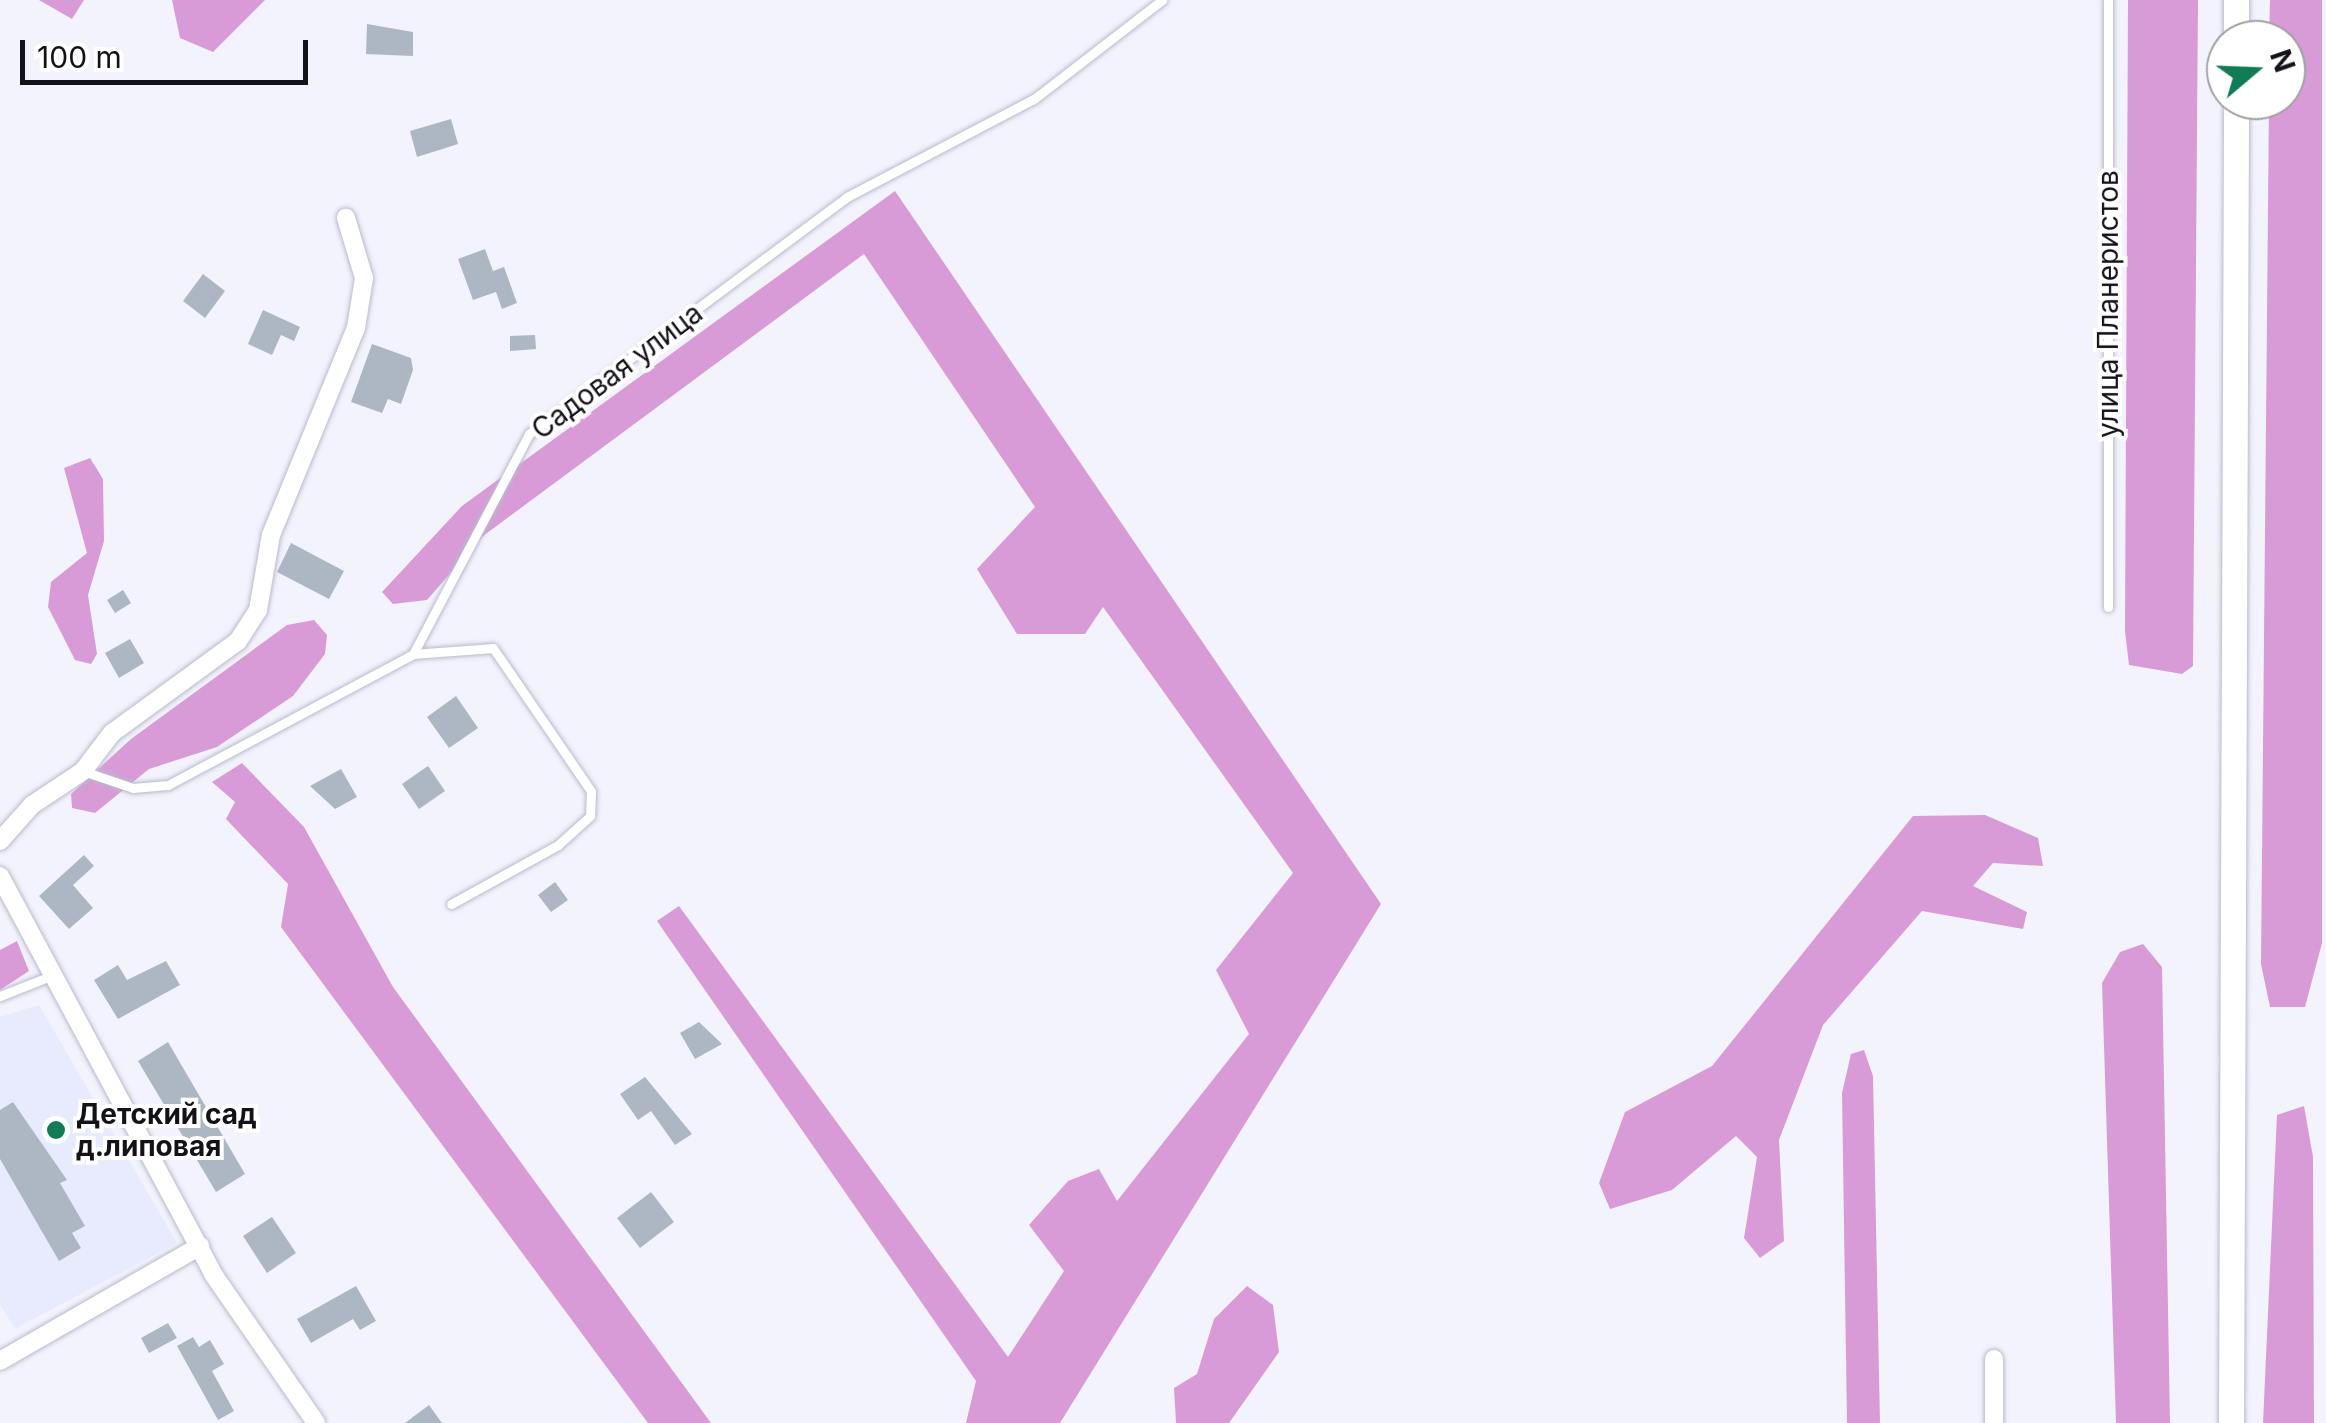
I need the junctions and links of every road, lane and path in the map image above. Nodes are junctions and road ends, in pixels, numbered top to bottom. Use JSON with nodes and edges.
{"nodes":[{"id":1,"x":1162,"y":0,"type":"edge"},
{"id":2,"x":2108,"y":0,"type":"edge"},
{"id":3,"x":2236,"y":120,"type":"edge"},
{"id":4,"x":346,"y":218,"type":"dead end"},
{"id":5,"x":2108,"y":607,"type":"dead end"},
{"id":6,"x":413,"y":654,"type":"junction"},
{"id":7,"x":83,"y":771,"type":"junction"},
{"id":8,"x":0,"y":842,"type":"edge"},
{"id":9,"x":0,"y":876,"type":"edge"},
{"id":10,"x":451,"y":904,"type":"dead end"},
{"id":11,"x":48,"y":978,"type":"junction"},
{"id":12,"x":0,"y":996,"type":"edge"},
{"id":13,"x":200,"y":1246,"type":"junction"},
{"id":14,"x":1994,"y":1360,"type":"dead end"},
{"id":15,"x":0,"y":1361,"type":"edge"},
{"id":16,"x":316,"y":1423,"type":"edge"},
{"id":17,"x":1994,"y":1423,"type":"edge"},
{"id":18,"x":2230,"y":1423,"type":"edge"}],
"edges":[{"from":1,"to":6,"type":"lane","name":"Садовая улица"},
{"from":2,"to":5,"type":"lane","name":"улица Планеристов"},
{"from":3,"to":18,"type":"main road"},
{"from":4,"to":7,"type":"street"},
{"from":6,"to":7,"type":"lane"},
{"from":6,"to":10,"type":"lane"},
{"from":7,"to":8,"type":"street"},
{"from":9,"to":11,"type":"street"},
{"from":11,"to":12,"type":"lane"},
{"from":11,"to":13,"type":"street"},
{"from":13,"to":15,"type":"street"},
{"from":13,"to":16,"type":"street"},
{"from":14,"to":17,"type":"street"}]}
